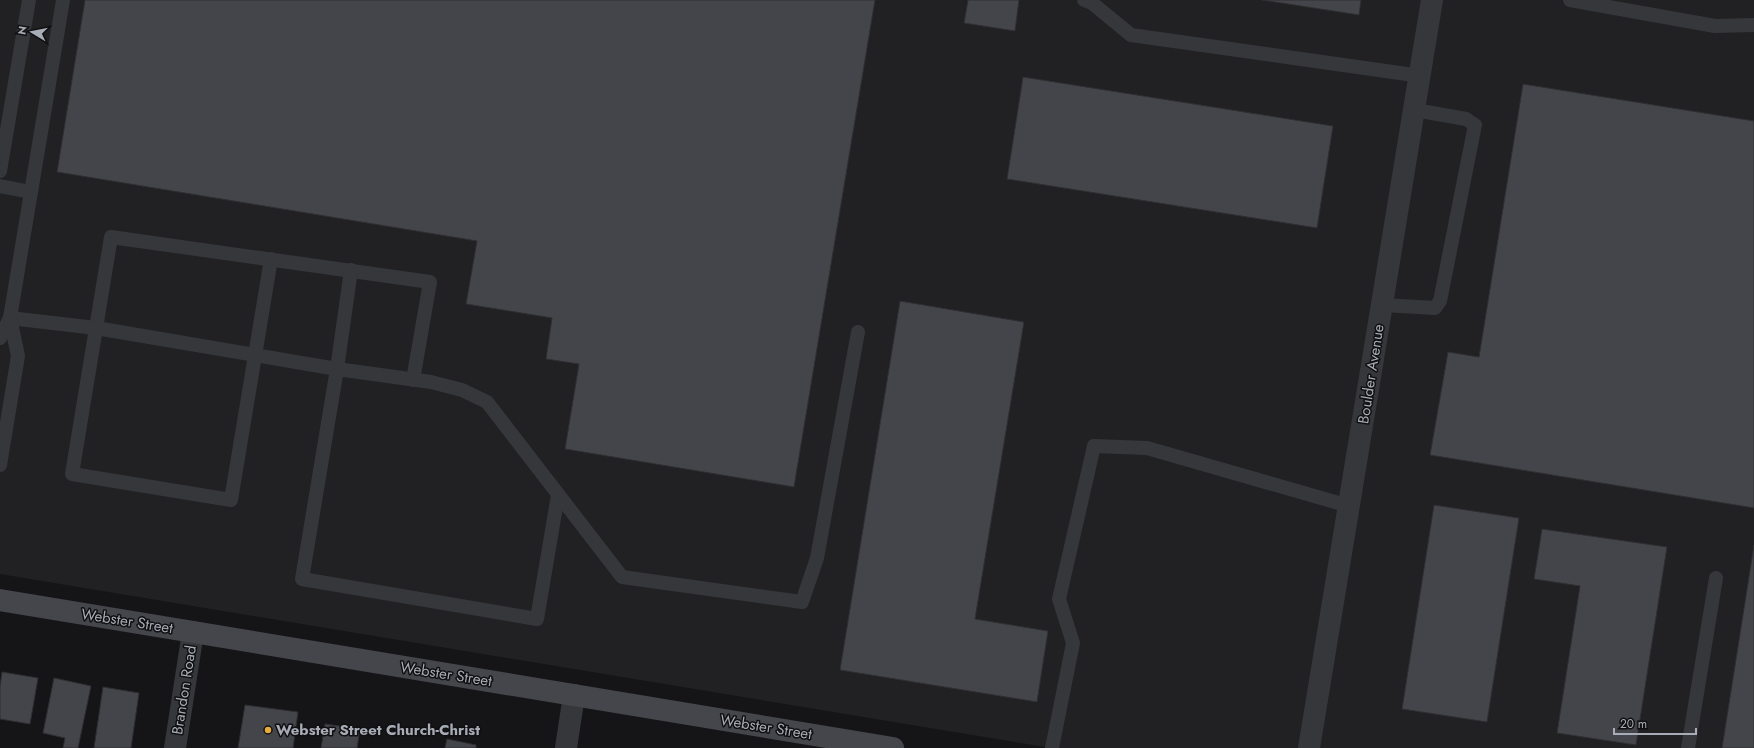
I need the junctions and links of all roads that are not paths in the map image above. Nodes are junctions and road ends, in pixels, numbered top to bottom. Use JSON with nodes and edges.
{"nodes":[{"id":1,"x":29,"y":0,"type":"edge"},
{"id":2,"x":63,"y":0,"type":"edge"},
{"id":3,"x":1084,"y":0,"type":"edge"},
{"id":4,"x":1432,"y":0,"type":"edge"},
{"id":5,"x":1570,"y":0,"type":"edge"},
{"id":6,"x":1754,"y":25,"type":"edge"},
{"id":7,"x":1421,"y":76,"type":"junction"},
{"id":8,"x":1415,"y":110,"type":"junction"},
{"id":9,"x":0,"y":171,"type":"edge"},
{"id":10,"x":0,"y":186,"type":"edge"},
{"id":11,"x":31,"y":192,"type":"junction"},
{"id":12,"x":271,"y":259,"type":"junction"},
{"id":13,"x":351,"y":270,"type":"junction"},
{"id":14,"x":1383,"y":305,"type":"junction"},
{"id":15,"x":10,"y":318,"type":"junction"},
{"id":16,"x":96,"y":328,"type":"junction"},
{"id":17,"x":858,"y":332,"type":"dead end"},
{"id":18,"x":0,"y":338,"type":"edge"},
{"id":19,"x":256,"y":356,"type":"junction"},
{"id":20,"x":337,"y":369,"type":"junction"},
{"id":21,"x":413,"y":380,"type":"junction"},
{"id":22,"x":0,"y":465,"type":"edge"},
{"id":23,"x":558,"y":495,"type":"junction"},
{"id":24,"x":1349,"y":506,"type":"junction"},
{"id":25,"x":1716,"y":578,"type":"dead end"},
{"id":26,"x":0,"y":600,"type":"edge"},
{"id":27,"x":193,"y":632,"type":"junction"},
{"id":28,"x":574,"y":695,"type":"junction"},
{"id":29,"x":175,"y":748,"type":"edge"},
{"id":30,"x":566,"y":748,"type":"edge"},
{"id":31,"x":893,"y":748,"type":"edge"},
{"id":32,"x":1052,"y":748,"type":"edge"},
{"id":33,"x":1309,"y":748,"type":"edge"},
{"id":34,"x":1688,"y":748,"type":"edge"}],
"edges":[{"from":1,"to":9,"type":"lane"},
{"from":2,"to":11,"type":"lane"},
{"from":3,"to":7,"type":"lane"},
{"from":4,"to":7,"type":"street","name":"Boulder Avenue"},
{"from":5,"to":6,"type":"lane"},
{"from":7,"to":8,"type":"street","name":"Boulder Avenue"},
{"from":8,"to":14,"type":"street","name":"Boulder Avenue"},
{"from":8,"to":14,"type":"lane"},
{"from":10,"to":11,"type":"lane"},
{"from":11,"to":15,"type":"lane"},
{"from":12,"to":13,"type":"lane"},
{"from":12,"to":16,"type":"lane"},
{"from":12,"to":19,"type":"lane"},
{"from":13,"to":20,"type":"lane"},
{"from":13,"to":21,"type":"lane"},
{"from":14,"to":24,"type":"street","name":"Boulder Avenue"},
{"from":15,"to":16,"type":"lane"},
{"from":15,"to":18,"type":"lane"},
{"from":15,"to":22,"type":"lane"},
{"from":16,"to":19,"type":"lane"},
{"from":16,"to":19,"type":"lane"},
{"from":17,"to":23,"type":"lane"},
{"from":19,"to":20,"type":"lane"},
{"from":20,"to":21,"type":"lane"},
{"from":20,"to":23,"type":"lane"},
{"from":21,"to":23,"type":"lane"},
{"from":24,"to":32,"type":"lane"},
{"from":24,"to":33,"type":"street","name":"Boulder Avenue"},
{"from":25,"to":34,"type":"lane"},
{"from":26,"to":27,"type":"street","name":"Webster Street"},
{"from":27,"to":28,"type":"street","name":"Webster Street"},
{"from":27,"to":29,"type":"street","name":"Brandon Road"},
{"from":28,"to":30,"type":"street"},
{"from":28,"to":31,"type":"street","name":"Webster Street"}]}
